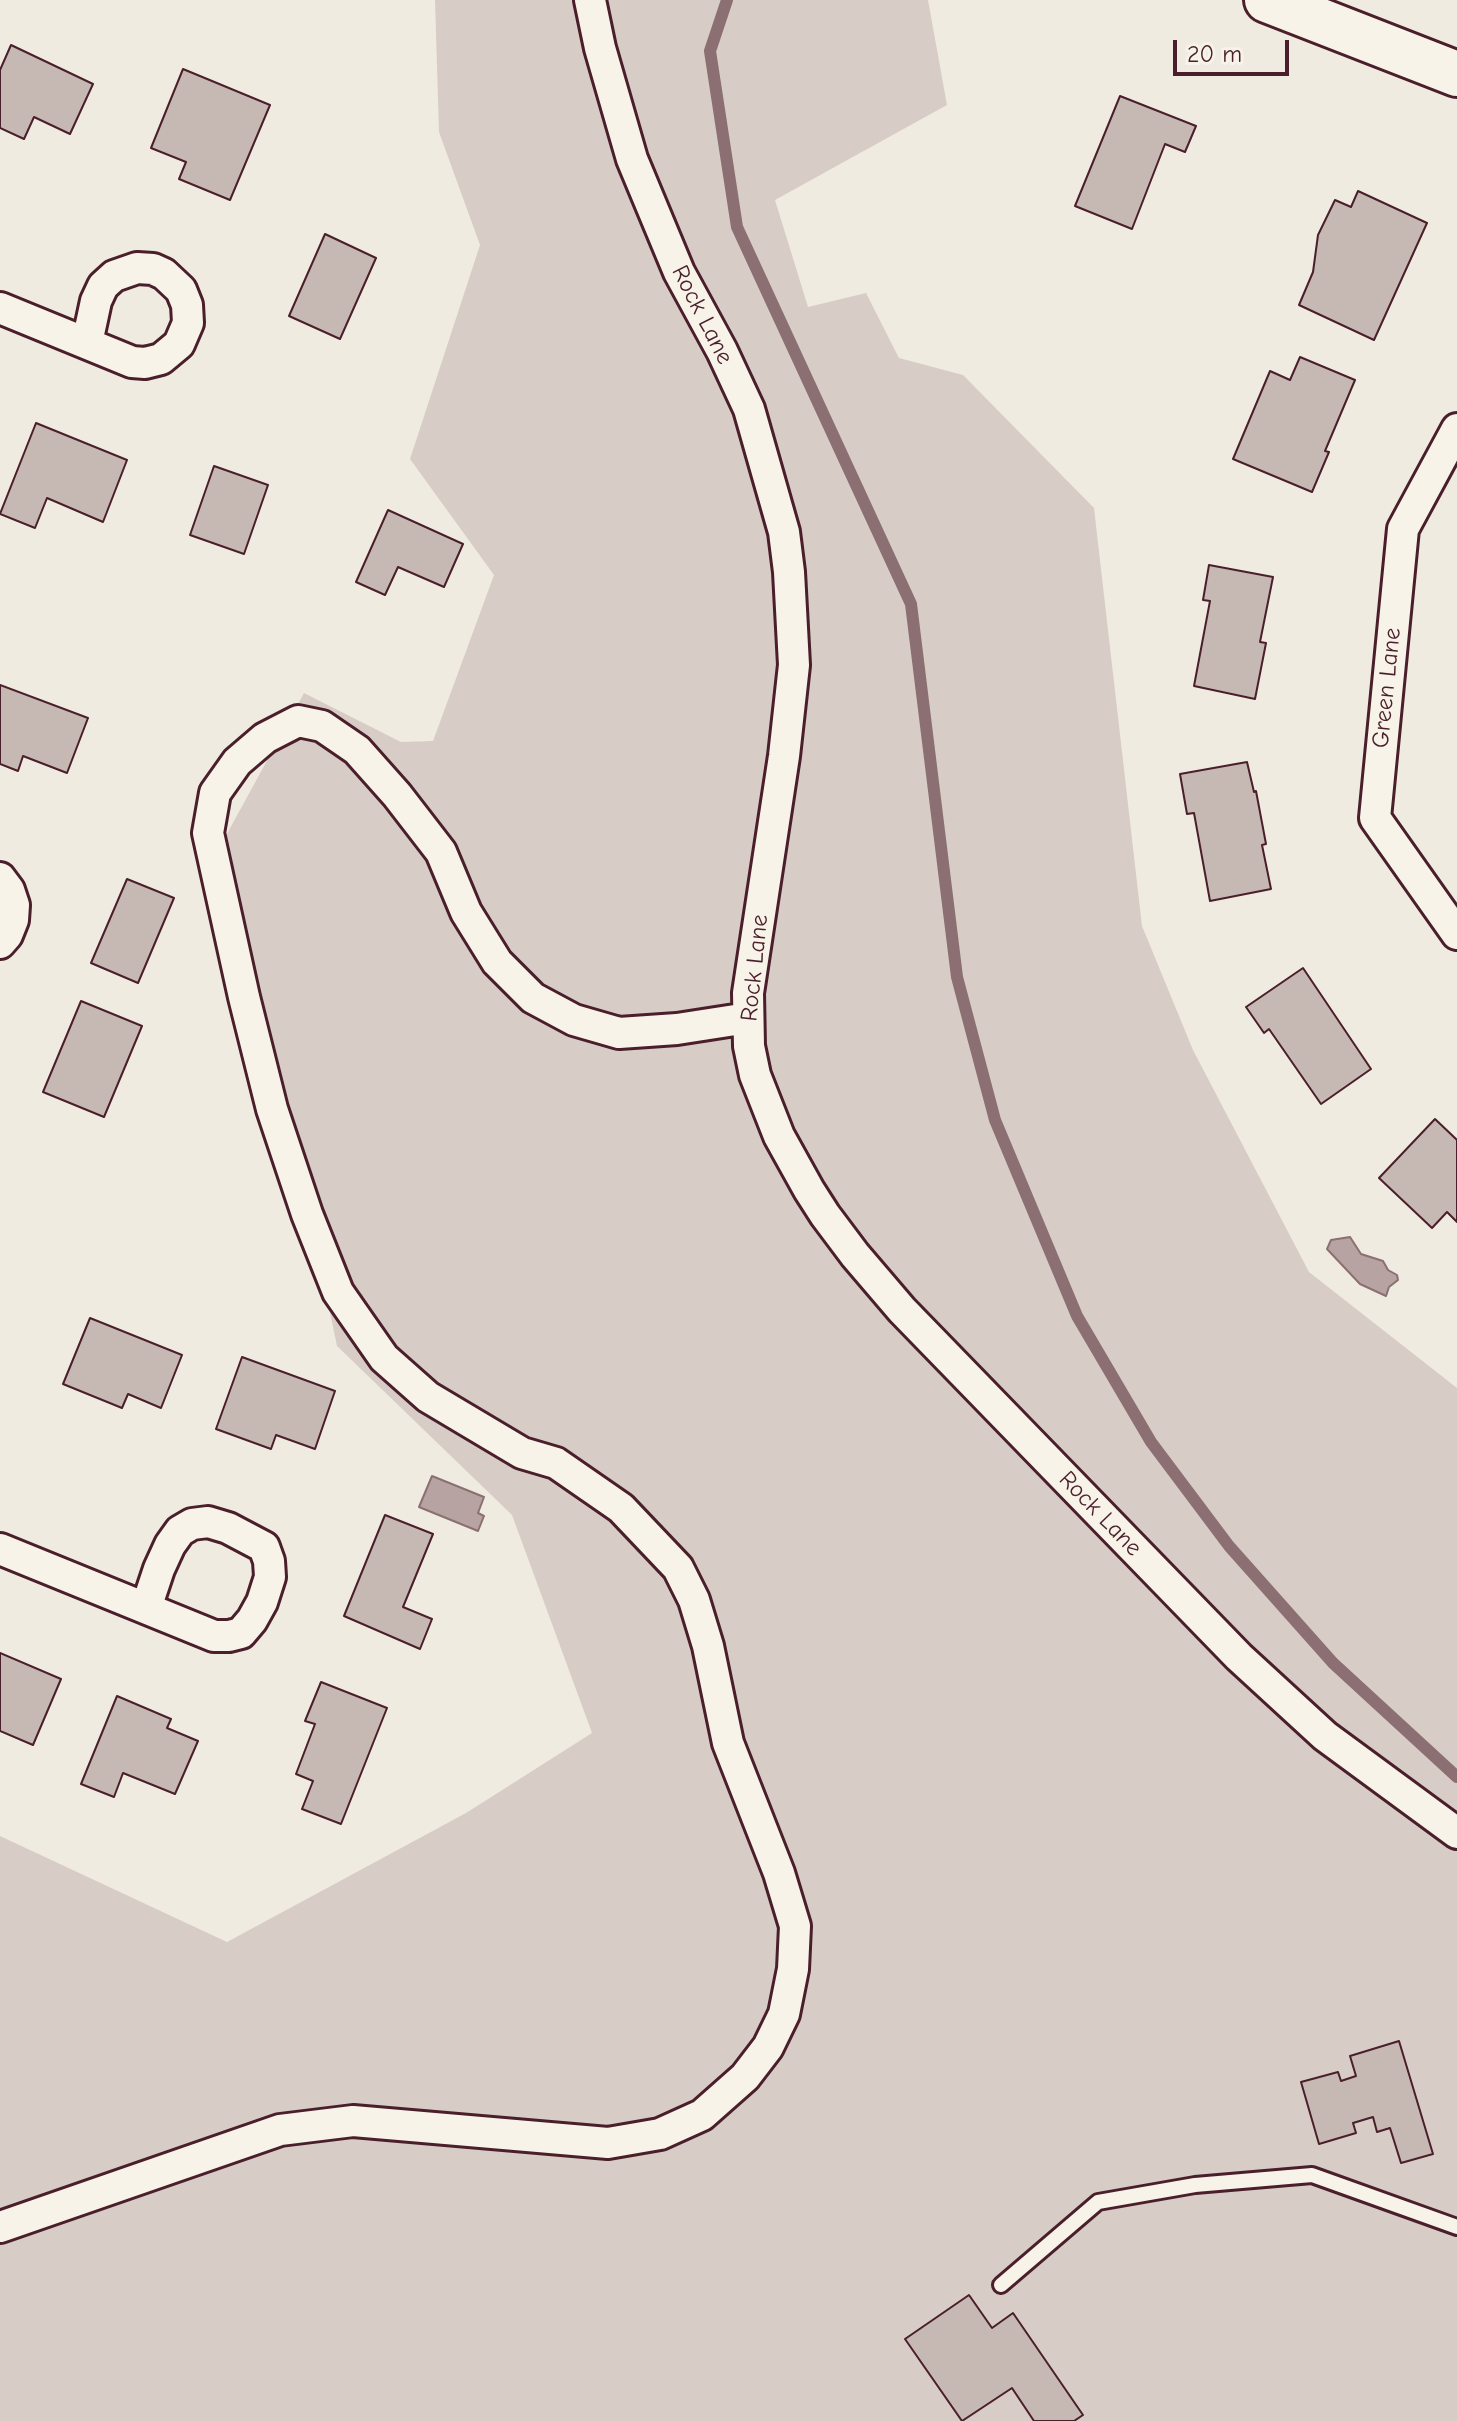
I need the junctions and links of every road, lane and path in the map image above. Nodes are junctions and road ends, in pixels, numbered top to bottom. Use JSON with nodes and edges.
{"nodes":[{"id":1,"x":590,"y":0,"type":"edge"},
{"id":2,"x":1267,"y":0,"type":"edge"},
{"id":3,"x":1457,"y":74,"type":"edge"},
{"id":4,"x":0,"y":308,"type":"edge"},
{"id":5,"x":87,"y":343,"type":"dead end"},
{"id":6,"x":1457,"y":429,"type":"edge"},
{"id":7,"x":0,"y":878,"type":"edge"},
{"id":8,"x":1457,"y":934,"type":"edge"},
{"id":9,"x":0,"y":943,"type":"edge"},
{"id":10,"x":748,"y":1018,"type":"junction"},
{"id":11,"x":0,"y":1549,"type":"edge"},
{"id":12,"x":146,"y":1608,"type":"dead end"},
{"id":13,"x":1457,"y":1833,"type":"edge"},
{"id":14,"x":0,"y":2227,"type":"edge"},
{"id":15,"x":1457,"y":2227,"type":"edge"},
{"id":16,"x":1001,"y":2285,"type":"dead end"}],
"edges":[{"from":1,"to":10,"type":"street","name":"Rock Lane"},
{"from":2,"to":3,"type":"main road"},
{"from":4,"to":5,"type":"street"},
{"from":6,"to":8,"type":"street","name":"Green Lane"},
{"from":7,"to":9,"type":"street"},
{"from":10,"to":13,"type":"street","name":"Rock Lane"},
{"from":10,"to":14,"type":"street"},
{"from":11,"to":12,"type":"street"},
{"from":15,"to":16,"type":"lane"}]}
